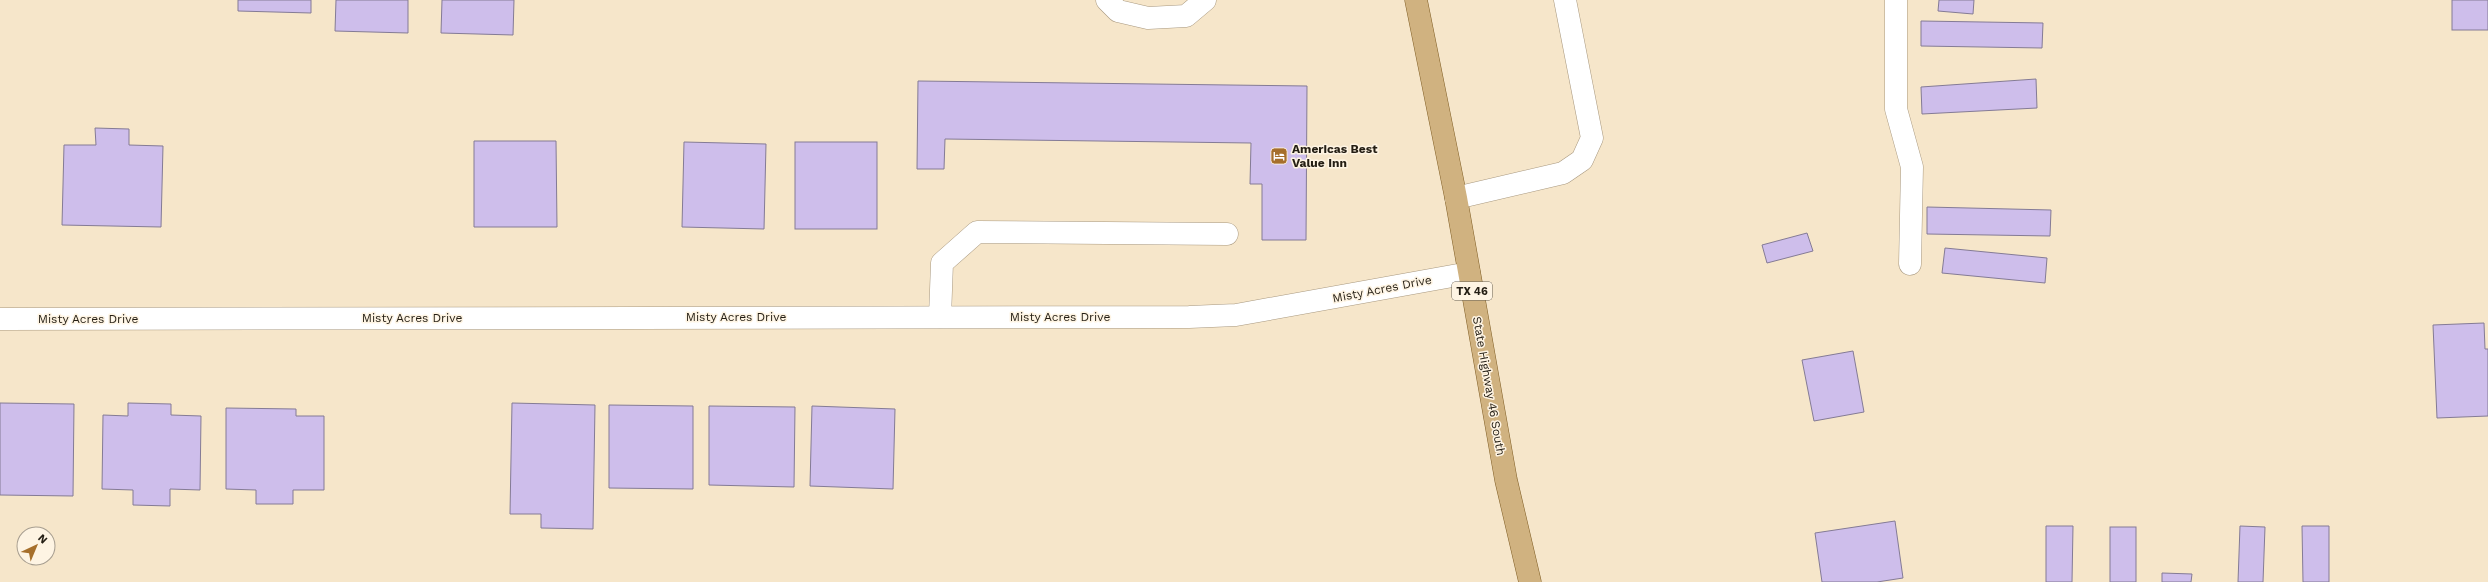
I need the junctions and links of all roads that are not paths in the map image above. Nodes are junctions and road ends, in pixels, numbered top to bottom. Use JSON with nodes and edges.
{"nodes":[{"id":1,"x":1107,"y":0,"type":"edge"},
{"id":2,"x":1205,"y":0,"type":"edge"},
{"id":3,"x":1417,"y":0,"type":"edge"},
{"id":4,"x":1565,"y":0,"type":"edge"},
{"id":5,"x":1896,"y":0,"type":"edge"},
{"id":6,"x":1456,"y":198,"type":"junction"},
{"id":7,"x":1227,"y":234,"type":"dead end"},
{"id":8,"x":1910,"y":264,"type":"dead end"},
{"id":9,"x":1469,"y":273,"type":"junction"},
{"id":10,"x":940,"y":317,"type":"junction"},
{"id":11,"x":0,"y":320,"type":"edge"},
{"id":12,"x":1530,"y":582,"type":"edge"}],
"edges":[{"from":1,"to":2,"type":"street"},
{"from":3,"to":6,"type":"main road","name":"State Highway 46 South","number":"TX 46"},
{"from":4,"to":6,"type":"street"},
{"from":5,"to":8,"type":"street"},
{"from":6,"to":9,"type":"main road","name":"State Highway 46 South","number":"TX 46"},
{"from":7,"to":10,"type":"street"},
{"from":9,"to":10,"type":"street","name":"Misty Acres Drive"},
{"from":9,"to":12,"type":"main road","name":"State Highway 46 South","number":"TX 46"},
{"from":10,"to":11,"type":"street","name":"Misty Acres Drive"}]}
